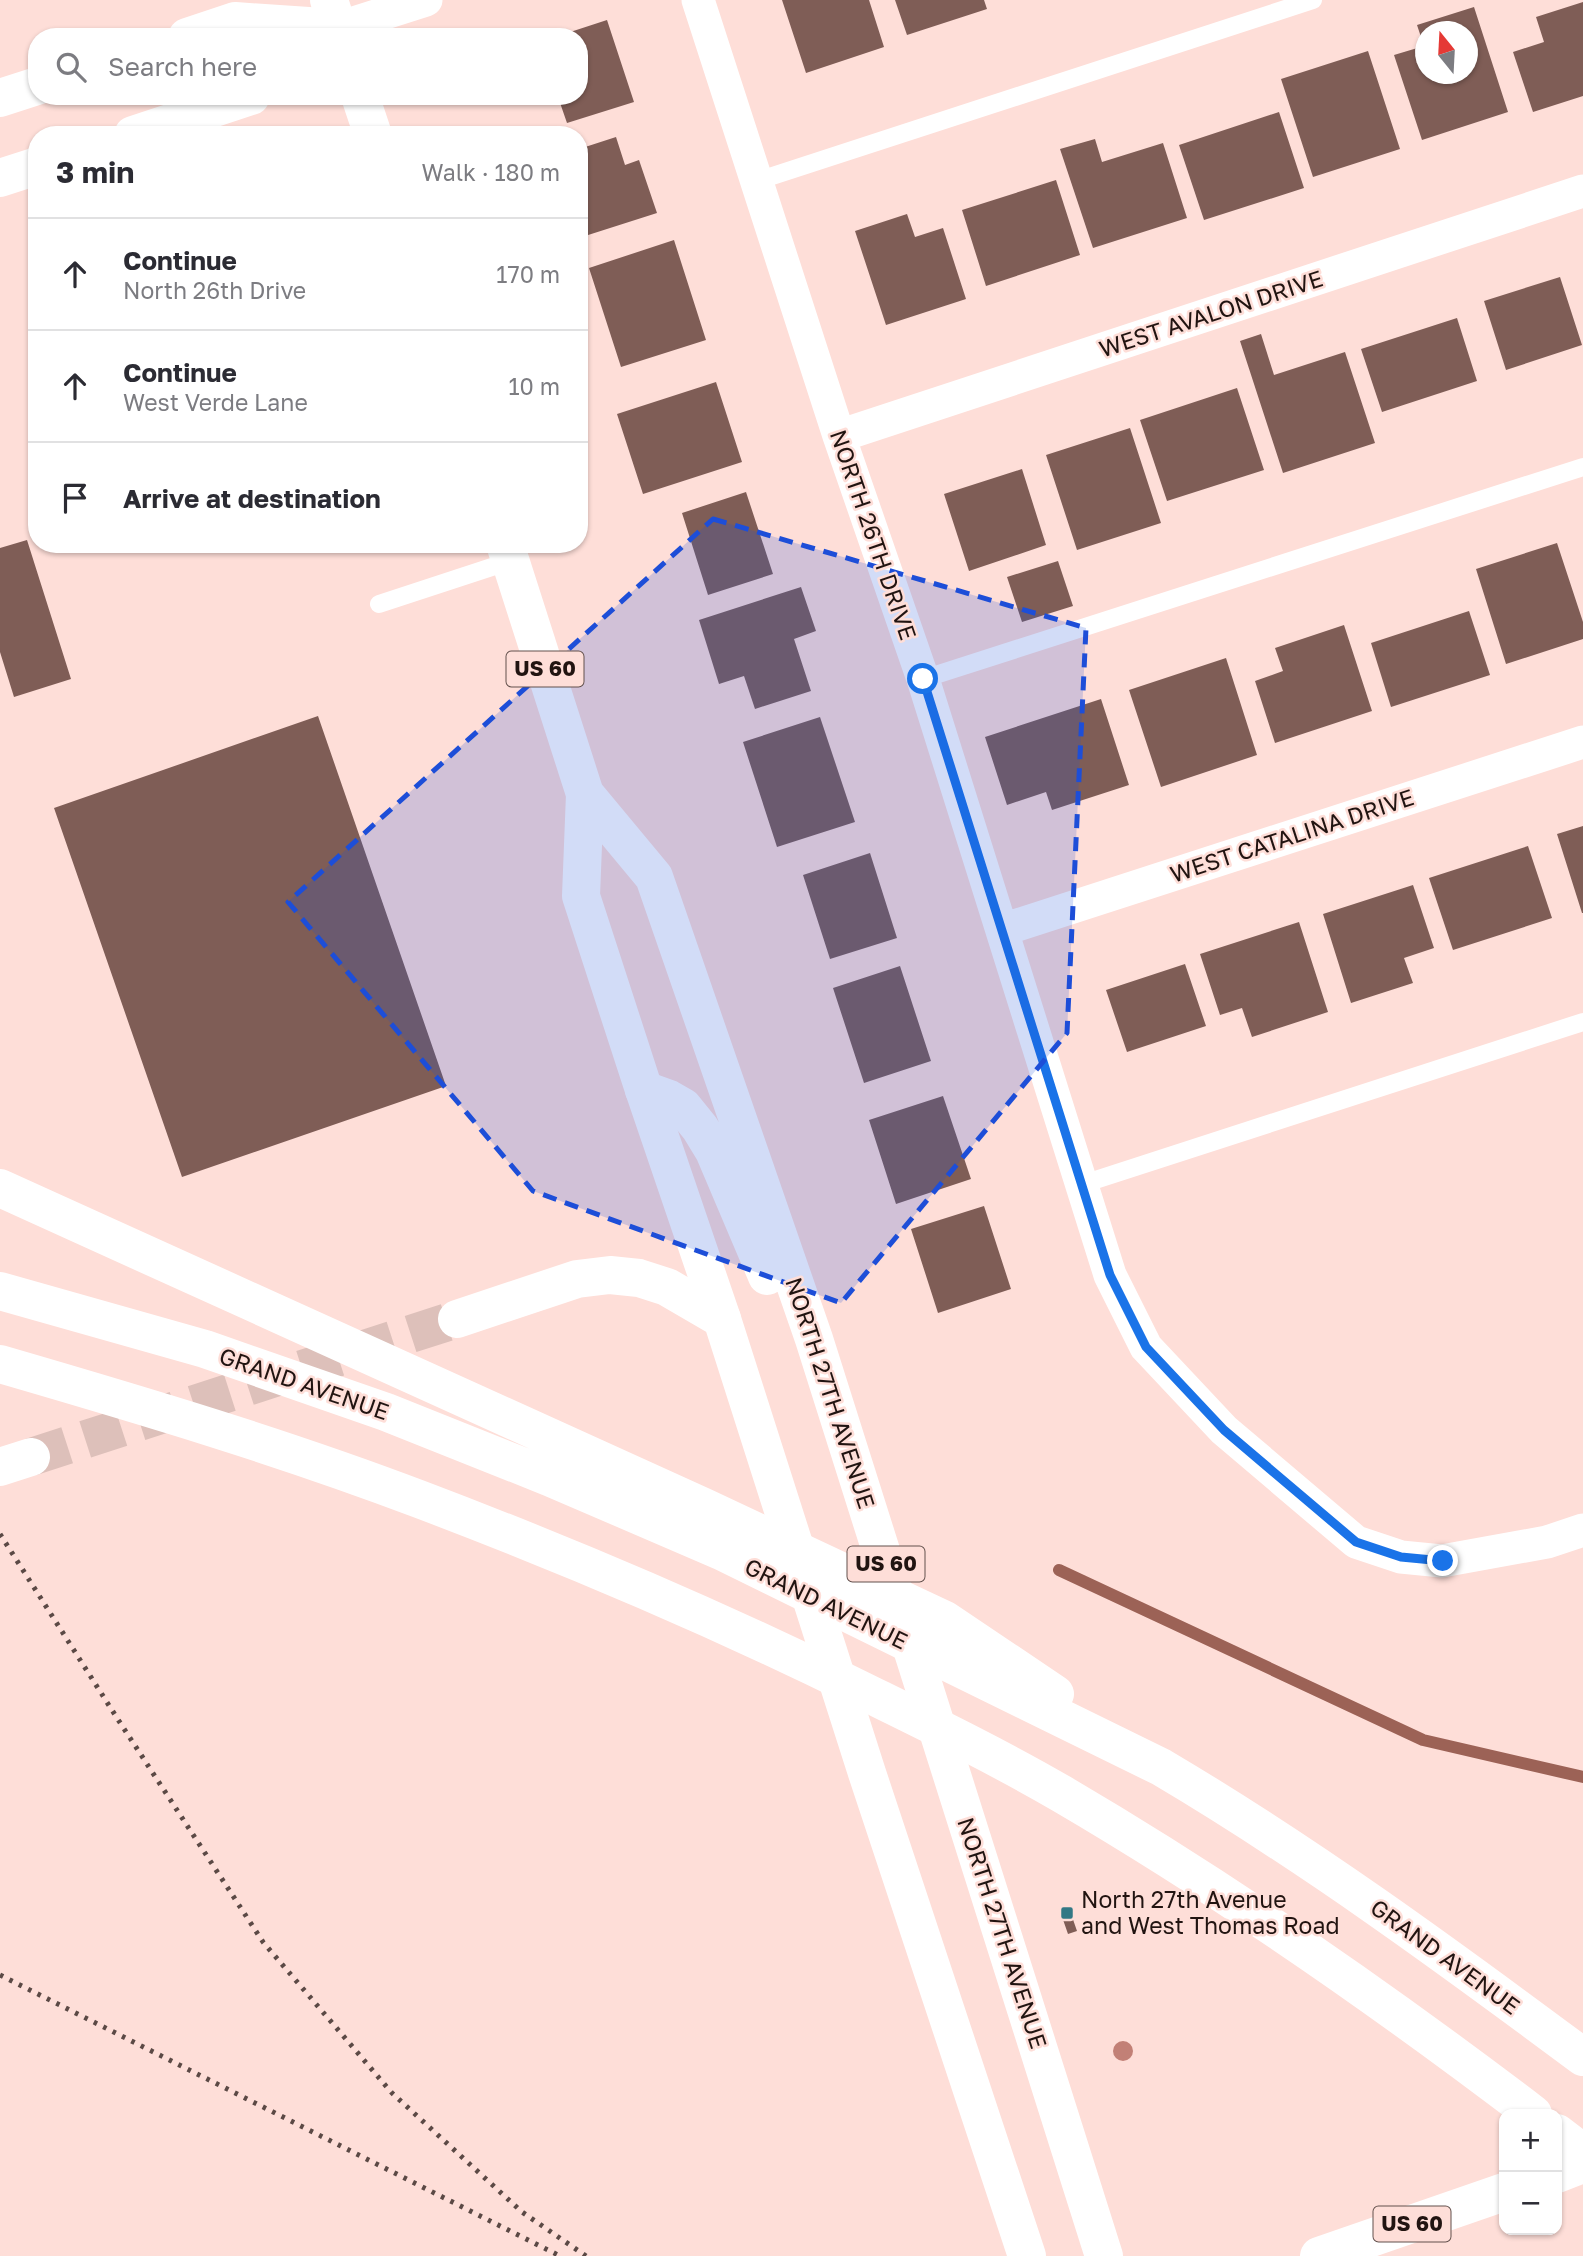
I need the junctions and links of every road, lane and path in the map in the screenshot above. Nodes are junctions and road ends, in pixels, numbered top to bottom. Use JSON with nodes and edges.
{"nodes":[{"id":1,"x":426,"y":0,"type":"edge"},
{"id":2,"x":698,"y":0,"type":"edge"},
{"id":3,"x":1313,"y":0,"type":"edge"},
{"id":4,"x":334,"y":25,"type":"edge"},
{"id":5,"x":214,"y":28,"type":"edge"},
{"id":6,"x":28,"y":89,"type":"edge"},
{"id":7,"x":0,"y":97,"type":"edge"},
{"id":8,"x":224,"y":105,"type":"edge"},
{"id":9,"x":363,"y":105,"type":"edge"},
{"id":10,"x":160,"y":126,"type":"edge"},
{"id":11,"x":370,"y":126,"type":"edge"},
{"id":12,"x":28,"y":169,"type":"edge"},
{"id":13,"x":0,"y":178,"type":"edge"},
{"id":14,"x":757,"y":181,"type":"junction"},
{"id":15,"x":1583,"y":191,"type":"edge"},
{"id":16,"x":839,"y":436,"type":"junction"},
{"id":17,"x":1583,"y":467,"type":"edge"},
{"id":18,"x":507,"y":553,"type":"edge"},
{"id":19,"x":379,"y":604,"type":"dead end"},
{"id":20,"x":923,"y":679,"type":"junction"},
{"id":21,"x":1583,"y":742,"type":"edge"},
{"id":22,"x":585,"y":794,"type":"junction"},
{"id":23,"x":1002,"y":930,"type":"junction"},
{"id":24,"x":1583,"y":1022,"type":"edge"},
{"id":25,"x":644,"y":1090,"type":"junction"},
{"id":26,"x":1083,"y":1184,"type":"junction"},
{"id":27,"x":0,"y":1188,"type":"edge"},
{"id":28,"x":0,"y":1291,"type":"edge"},
{"id":29,"x":457,"y":1319,"type":"tunnel mouth"},
{"id":30,"x":722,"y":1319,"type":"junction"},
{"id":31,"x":814,"y":1339,"type":"junction"},
{"id":32,"x":0,"y":1364,"type":"edge"},
{"id":33,"x":1583,"y":1530,"type":"edge"},
{"id":34,"x":1161,"y":1767,"type":"junction"},
{"id":35,"x":1583,"y":2057,"type":"edge"},
{"id":36,"x":1526,"y":2109,"type":"edge"},
{"id":37,"x":1562,"y":2137,"type":"edge"},
{"id":38,"x":1583,"y":2153,"type":"edge"},
{"id":39,"x":1583,"y":2164,"type":"edge"},
{"id":40,"x":1562,"y":2172,"type":"edge"},
{"id":41,"x":1499,"y":2194,"type":"edge"},
{"id":42,"x":1027,"y":2256,"type":"edge"},
{"id":43,"x":1104,"y":2256,"type":"edge"},
{"id":44,"x":1320,"y":2256,"type":"edge"}],
"edges":[{"from":1,"to":4,"type":"street"},
{"from":2,"to":14,"type":"street","name":"NORTH 26TH DRIVE"},
{"from":3,"to":14,"type":"lane"},
{"from":4,"to":5,"type":"main road"},
{"from":6,"to":7,"type":"main road"},
{"from":8,"to":10,"type":"main road"},
{"from":9,"to":11,"type":"main road"},
{"from":12,"to":13,"type":"main road"},
{"from":14,"to":16,"type":"street","name":"NORTH 26TH DRIVE"},
{"from":15,"to":16,"type":"street","name":"WEST AVALON DRIVE"},
{"from":16,"to":20,"type":"street","name":"NORTH 26TH DRIVE"},
{"from":17,"to":20,"type":"lane"},
{"from":18,"to":19,"type":"lane"},
{"from":18,"to":22,"type":"main road","name":"NORTH 27TH AVENUE","number":"US 60"},
{"from":20,"to":23,"type":"street","name":"NORTH 26TH DRIVE"},
{"from":21,"to":23,"type":"street","name":"WEST CATALINA DRIVE"},
{"from":22,"to":25,"type":"main road","name":"NORTH 27TH AVENUE"},
{"from":22,"to":31,"type":"main road","name":"NORTH 27TH AVENUE","number":"US 60"},
{"from":23,"to":26,"type":"street","name":"NORTH 26TH DRIVE"},
{"from":24,"to":26,"type":"lane"},
{"from":25,"to":30,"type":"main road","name":"NORTH 27TH AVENUE"},
{"from":25,"to":31,"type":"main road"},
{"from":26,"to":33,"type":"street","name":"NORTH 26TH DRIVE"},
{"from":27,"to":34,"type":"main road"},
{"from":28,"to":34,"type":"main road","name":"GRAND AVENUE"},
{"from":29,"to":30,"type":"main road"},
{"from":30,"to":42,"type":"main road","name":"NORTH 27TH AVENUE"},
{"from":31,"to":43,"type":"main road","name":"NORTH 27TH AVENUE","number":"US 60"},
{"from":32,"to":36,"type":"main road"},
{"from":34,"to":35,"type":"main road","name":"GRAND AVENUE"},
{"from":37,"to":38,"type":"main road"},
{"from":39,"to":40,"type":"main road"},
{"from":41,"to":44,"type":"main road","number":"US 60"}]}
